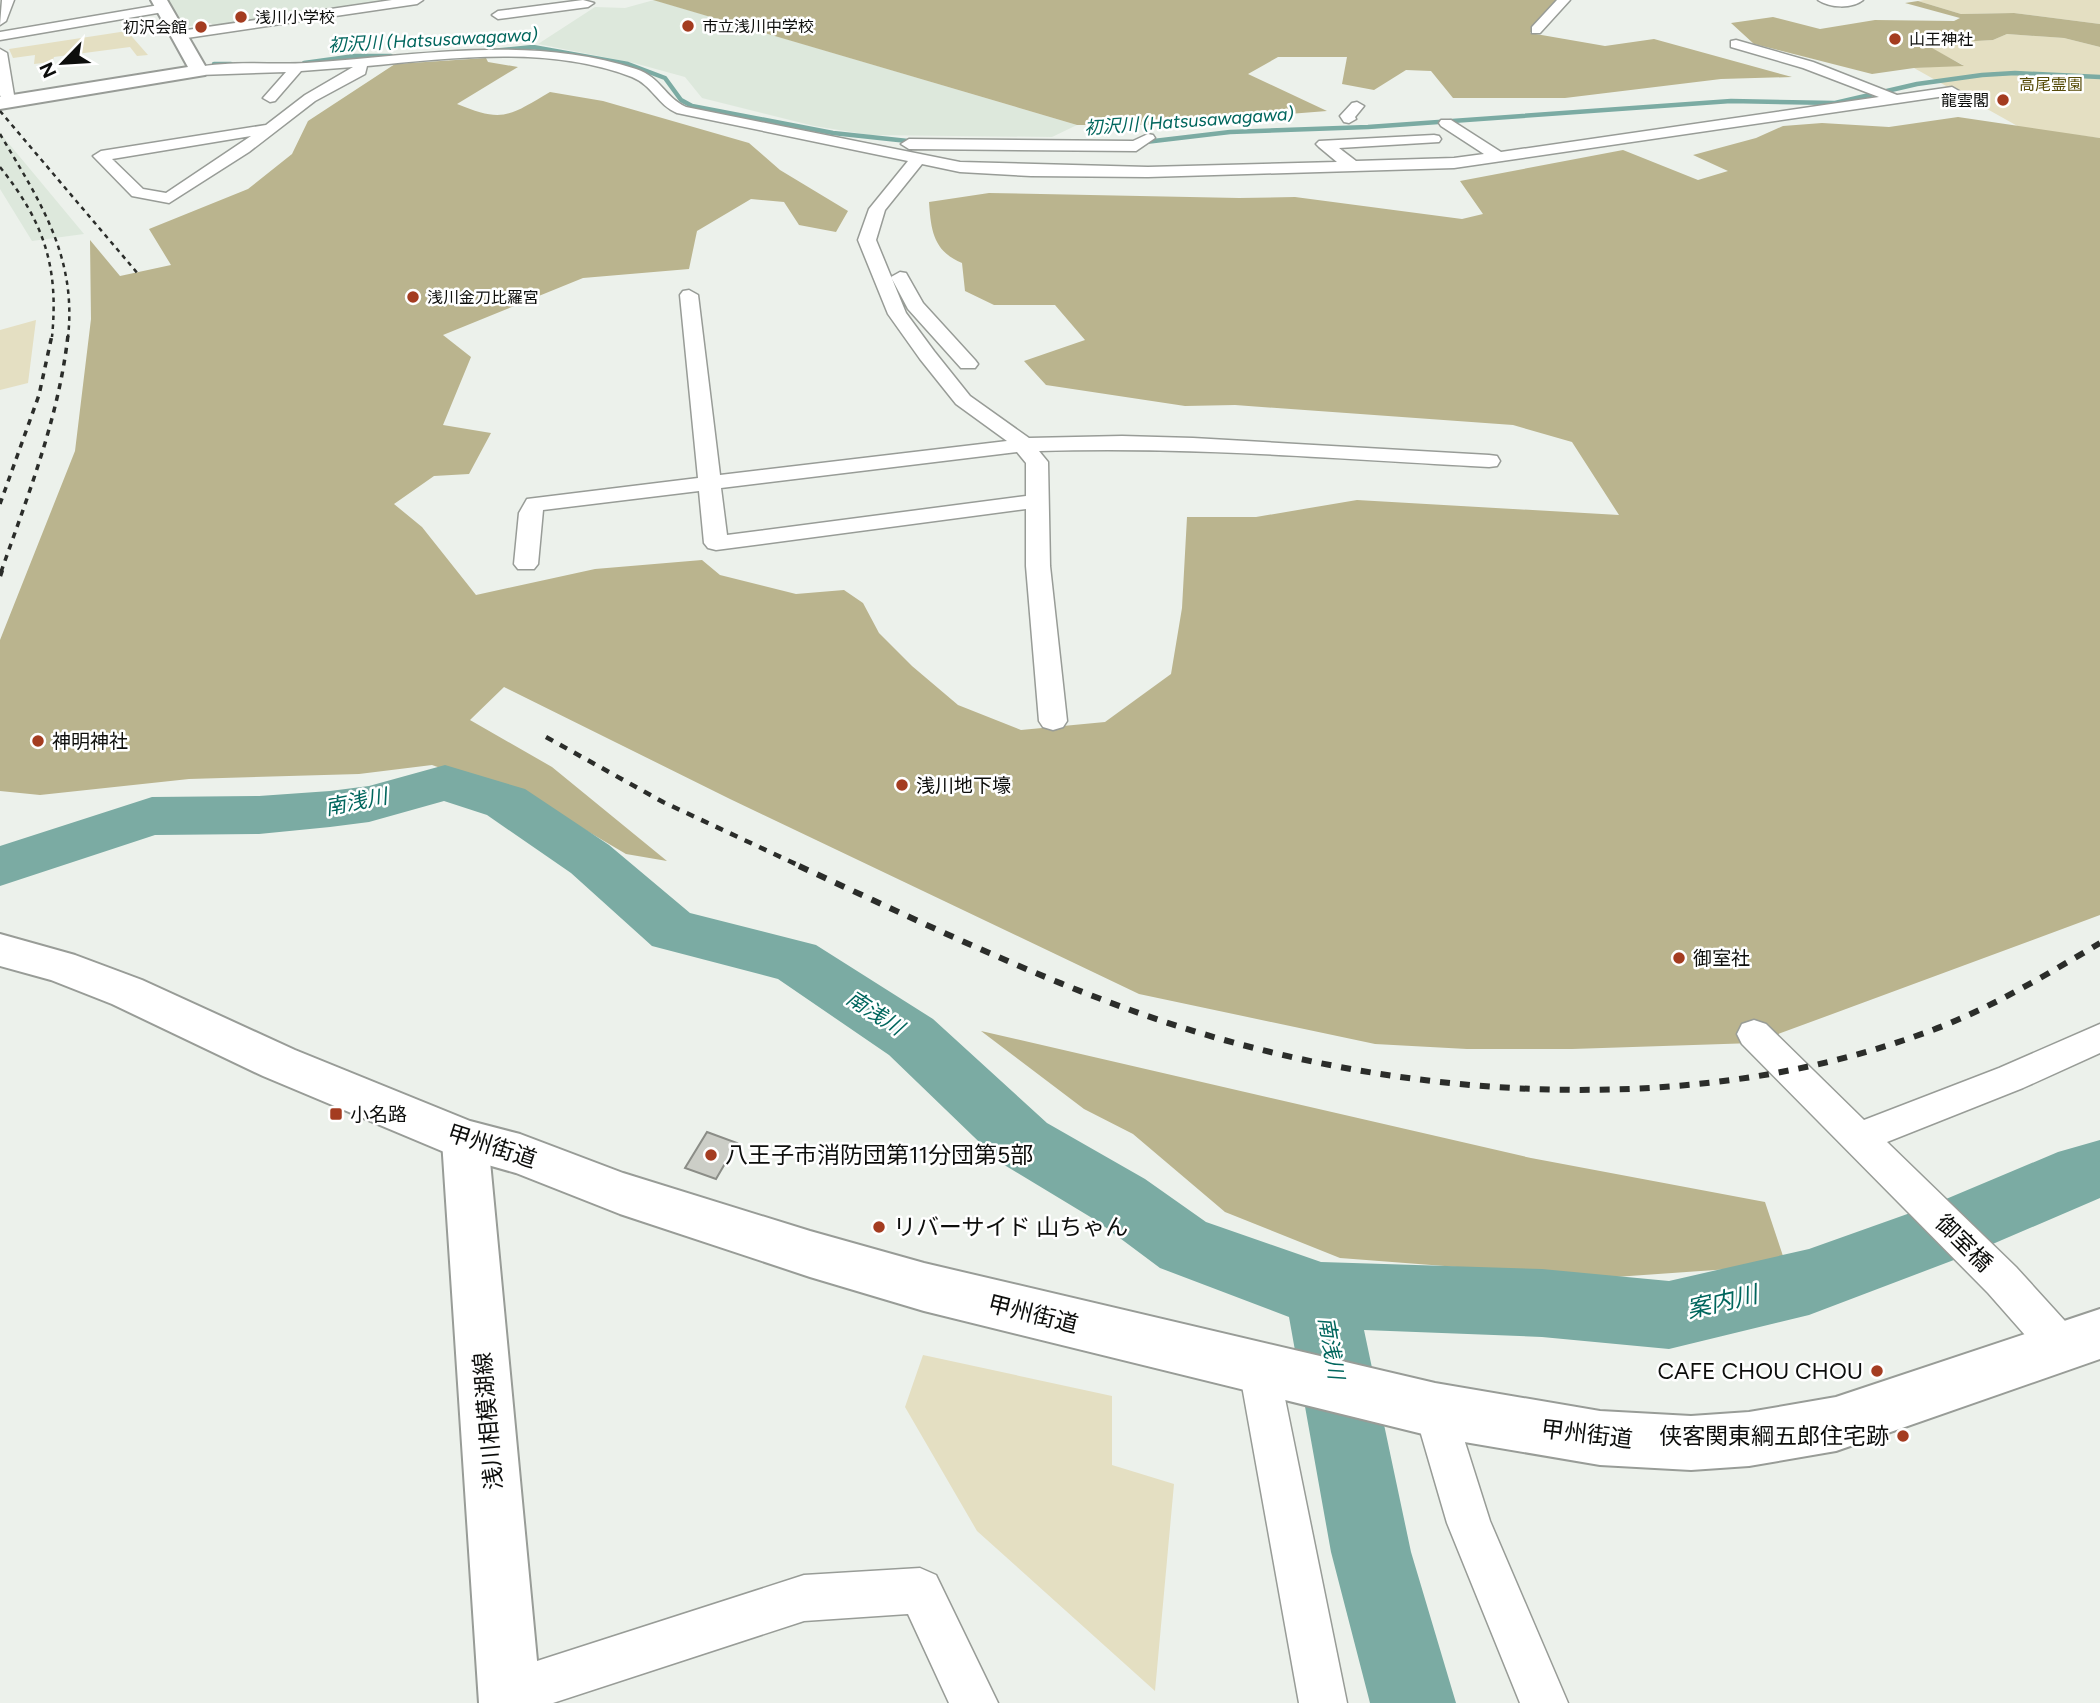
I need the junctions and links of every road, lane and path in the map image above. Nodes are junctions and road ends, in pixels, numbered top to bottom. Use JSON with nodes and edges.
{"nodes":[{"id":1,"x":8,"y":0,"type":"edge"},
{"id":2,"x":417,"y":0,"type":"edge"},
{"id":3,"x":1564,"y":0,"type":"edge"},
{"id":4,"x":1824,"y":0,"type":"edge"},
{"id":5,"x":1857,"y":0,"type":"edge"},
{"id":6,"x":590,"y":1,"type":"edge"},
{"id":7,"x":490,"y":2,"type":"edge"},
{"id":8,"x":162,"y":4,"type":"edge"},
{"id":9,"x":0,"y":20,"type":"edge"},
{"id":10,"x":557,"y":21,"type":"dead end"},
{"id":11,"x":1536,"y":30,"type":"dead end"},
{"id":12,"x":180,"y":35,"type":"junction"},
{"id":13,"x":0,"y":37,"type":"edge"},
{"id":14,"x":1736,"y":44,"type":"dead end"},
{"id":15,"x":0,"y":53,"type":"edge"},
{"id":16,"x":360,"y":62,"type":"junction"},
{"id":17,"x":297,"y":68,"type":"junction"},
{"id":18,"x":199,"y":71,"type":"junction"},
{"id":19,"x":1952,"y":91,"type":"dead end"},
{"id":20,"x":1884,"y":95,"type":"junction"},
{"id":21,"x":270,"y":98,"type":"dead end"},
{"id":22,"x":4,"y":102,"type":"edge"},
{"id":23,"x":1446,"y":123,"type":"dead end"},
{"id":24,"x":268,"y":129,"type":"junction"},
{"id":25,"x":1434,"y":139,"type":"dead end"},
{"id":26,"x":1142,"y":142,"type":"dead end"},
{"id":27,"x":853,"y":145,"type":"junction"},
{"id":28,"x":1200,"y":152,"type":"dead end"},
{"id":29,"x":1498,"y":156,"type":"junction"},
{"id":30,"x":916,"y":160,"type":"junction"},
{"id":31,"x":1354,"y":167,"type":"junction"},
{"id":32,"x":1208,"y":170,"type":"junction"},
{"id":33,"x":889,"y":195,"type":"junction"},
{"id":34,"x":169,"y":198,"type":"junction"},
{"id":35,"x":150,"y":210,"type":"dead end"},
{"id":36,"x":689,"y":295,"type":"dead end"},
{"id":37,"x":968,"y":364,"type":"dead end"},
{"id":38,"x":1023,"y":445,"type":"junction"},
{"id":39,"x":1489,"y":461,"type":"dead end"},
{"id":40,"x":710,"y":483,"type":"junction"},
{"id":41,"x":1037,"y":501,"type":"junction"},
{"id":42,"x":526,"y":564,"type":"dead end"},
{"id":43,"x":1053,"y":721,"type":"dead end"},
{"id":44,"x":0,"y":950,"type":"edge"},
{"id":45,"x":1754,"y":1034,"type":"dead end"},
{"id":46,"x":2100,"y":1038,"type":"edge"},
{"id":47,"x":1858,"y":1138,"type":"junction"},
{"id":48,"x":465,"y":1140,"type":"junction"},
{"id":49,"x":2081,"y":1340,"type":"edge"},
{"id":50,"x":1269,"y":1371,"type":"junction"},
{"id":51,"x":1423,"y":1407,"type":"junction"},
{"id":52,"x":510,"y":1699,"type":"edge"},
{"id":53,"x":974,"y":1703,"type":"edge"},
{"id":54,"x":1323,"y":1703,"type":"edge"},
{"id":55,"x":1544,"y":1703,"type":"edge"}],
"edges":[{"from":1,"to":9,"type":"street"},
{"from":2,"to":12,"type":"street"},
{"from":3,"to":11,"type":"street"},
{"from":4,"to":5,"type":"street"},
{"from":6,"to":7,"type":"street"},
{"from":6,"to":10,"type":"street"},
{"from":8,"to":12,"type":"main road"},
{"from":8,"to":13,"type":"street"},
{"from":12,"to":18,"type":"main road"},
{"from":14,"to":20,"type":"street"},
{"from":15,"to":22,"type":"street"},
{"from":16,"to":17,"type":"street"},
{"from":16,"to":24,"type":"street"},
{"from":16,"to":27,"type":"street"},
{"from":17,"to":18,"type":"street"},
{"from":17,"to":21,"type":"street"},
{"from":18,"to":22,"type":"main road"},
{"from":19,"to":20,"type":"street"},
{"from":20,"to":29,"type":"street"},
{"from":23,"to":29,"type":"street"},
{"from":24,"to":34,"type":"street"},
{"from":24,"to":34,"type":"street"},
{"from":25,"to":31,"type":"street"},
{"from":26,"to":27,"type":"street"},
{"from":27,"to":30,"type":"street"},
{"from":28,"to":32,"type":"street"},
{"from":29,"to":31,"type":"street"},
{"from":30,"to":32,"type":"street"},
{"from":30,"to":33,"type":"street"},
{"from":31,"to":32,"type":"street"},
{"from":33,"to":37,"type":"street"},
{"from":33,"to":38,"type":"street"},
{"from":34,"to":35,"type":"street"},
{"from":36,"to":40,"type":"street"},
{"from":38,"to":39,"type":"street"},
{"from":38,"to":40,"type":"street"},
{"from":38,"to":41,"type":"street"},
{"from":40,"to":41,"type":"street"},
{"from":40,"to":42,"type":"street"},
{"from":41,"to":43,"type":"street"},
{"from":44,"to":48,"type":"main road","name":"甲州街道"},
{"from":45,"to":47,"type":"street","name":"御室橋"},
{"from":46,"to":47,"type":"street"},
{"from":47,"to":49,"type":"street","name":"御室橋"},
{"from":48,"to":50,"type":"main road","name":"甲州街道"},
{"from":48,"to":52,"type":"main road","name":"浅川相模湖線"},
{"from":49,"to":51,"type":"main road","name":"甲州街道"},
{"from":50,"to":51,"type":"main road","name":"甲州街道"},
{"from":50,"to":54,"type":"street"},
{"from":51,"to":55,"type":"street"},
{"from":52,"to":53,"type":"street"}]}
